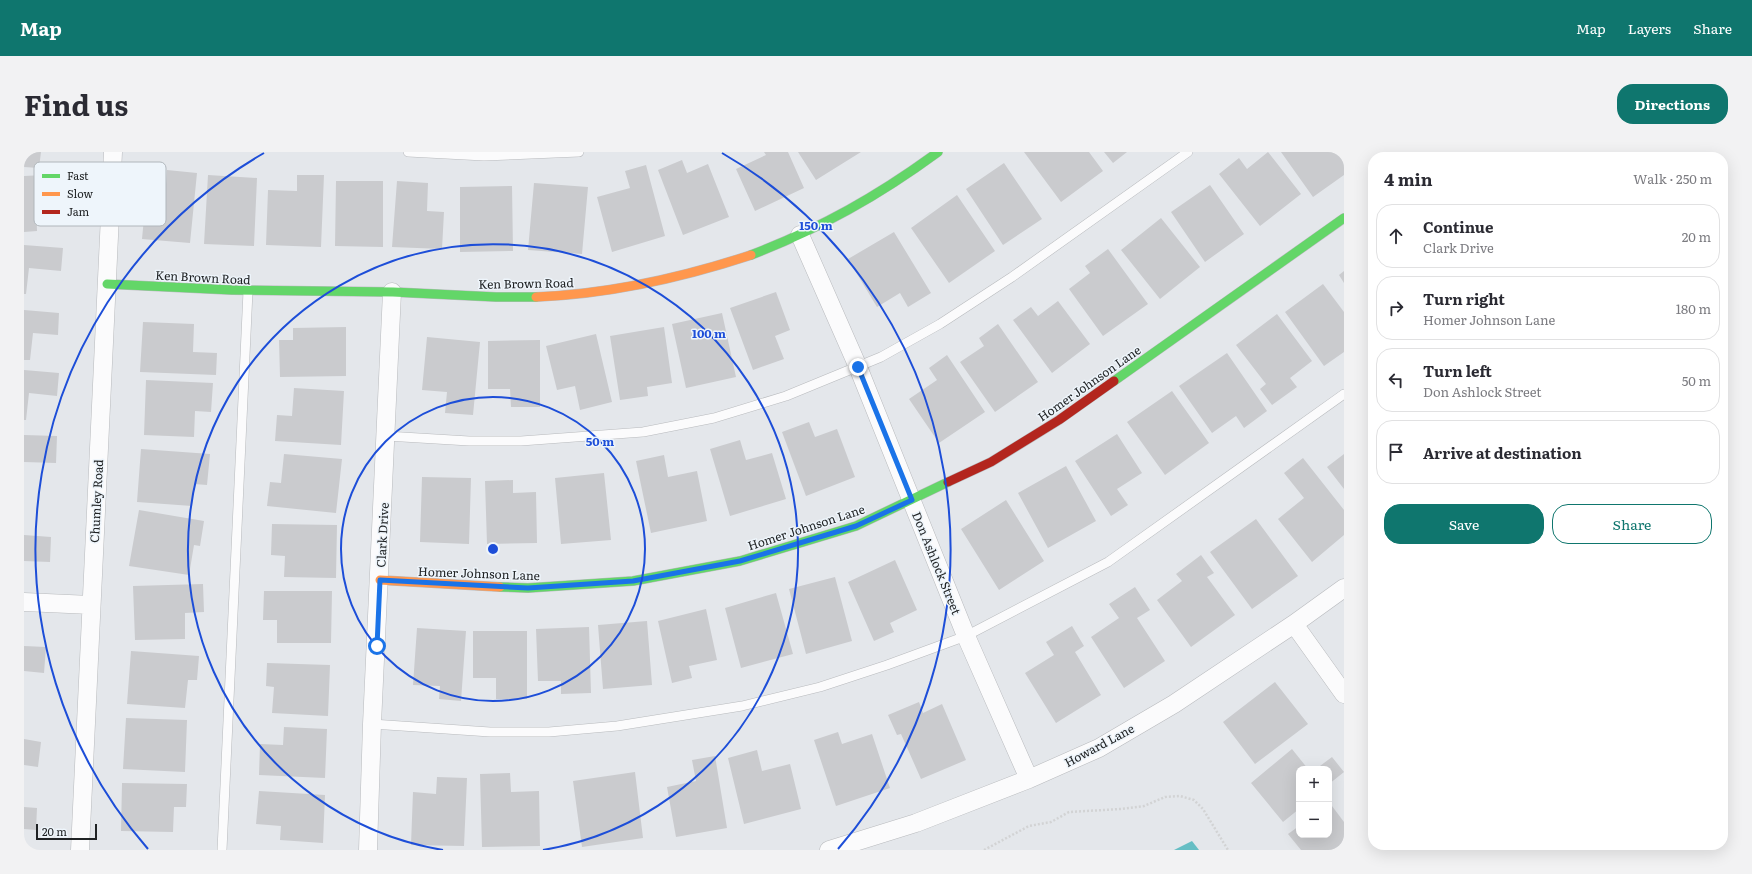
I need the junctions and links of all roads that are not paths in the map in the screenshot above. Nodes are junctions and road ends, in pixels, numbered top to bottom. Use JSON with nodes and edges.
{"nodes":[{"id":1,"x":113,"y":152,"type":"edge"},
{"id":2,"x":408,"y":152,"type":"edge"},
{"id":3,"x":579,"y":152,"type":"edge"},
{"id":4,"x":938,"y":152,"type":"edge"},
{"id":5,"x":1188,"y":152,"type":"edge"},
{"id":6,"x":113,"y":162,"type":"edge"},
{"id":7,"x":1344,"y":218,"type":"edge"},
{"id":8,"x":110,"y":226,"type":"edge"},
{"id":9,"x":800,"y":235,"type":"junction"},
{"id":10,"x":107,"y":284,"type":"junction"},
{"id":11,"x":248,"y":291,"type":"junction"},
{"id":12,"x":392,"y":292,"type":"junction"},
{"id":13,"x":858,"y":367,"type":"junction"},
{"id":14,"x":1344,"y":394,"type":"edge"},
{"id":15,"x":386,"y":436,"type":"junction"},
{"id":16,"x":912,"y":500,"type":"junction"},
{"id":17,"x":380,"y":580,"type":"junction"},
{"id":18,"x":1344,"y":588,"type":"edge"},
{"id":19,"x":24,"y":602,"type":"edge"},
{"id":20,"x":91,"y":605,"type":"junction"},
{"id":21,"x":1294,"y":624,"type":"junction"},
{"id":22,"x":966,"y":636,"type":"junction"},
{"id":23,"x":1344,"y":694,"type":"edge"},
{"id":24,"x":372,"y":724,"type":"junction"},
{"id":25,"x":1029,"y":779,"type":"junction"},
{"id":26,"x":80,"y":850,"type":"edge"},
{"id":27,"x":222,"y":850,"type":"edge"},
{"id":28,"x":368,"y":850,"type":"edge"},
{"id":29,"x":829,"y":850,"type":"edge"}],
"edges":[{"from":1,"to":6,"type":"street","name":"Chumley Road"},
{"from":2,"to":3,"type":"lane"},
{"from":4,"to":9,"type":"street","name":"Ken Brown Road"},
{"from":5,"to":13,"type":"lane"},
{"from":7,"to":16,"type":"street","name":"Homer Johnson Lane"},
{"from":8,"to":10,"type":"street","name":"Chumley Road"},
{"from":9,"to":12,"type":"street","name":"Ken Brown Road"},
{"from":9,"to":13,"type":"street","name":"Don Ashlock Street"},
{"from":10,"to":11,"type":"street","name":"Ken Brown Road"},
{"from":10,"to":20,"type":"street","name":"Chumley Road"},
{"from":11,"to":12,"type":"street","name":"Ken Brown Road"},
{"from":11,"to":27,"type":"lane"},
{"from":12,"to":15,"type":"street","name":"Clark Drive"},
{"from":13,"to":15,"type":"lane"},
{"from":13,"to":16,"type":"street","name":"Don Ashlock Street"},
{"from":14,"to":22,"type":"lane"},
{"from":15,"to":17,"type":"street","name":"Clark Drive"},
{"from":16,"to":17,"type":"street","name":"Homer Johnson Lane"},
{"from":16,"to":22,"type":"street","name":"Don Ashlock Street"},
{"from":17,"to":24,"type":"street","name":"Clark Drive"},
{"from":18,"to":21,"type":"street","name":"Howard Lane"},
{"from":19,"to":20,"type":"street"},
{"from":20,"to":26,"type":"street","name":"Chumley Road"},
{"from":21,"to":23,"type":"street"},
{"from":21,"to":25,"type":"street","name":"Howard Lane"},
{"from":22,"to":24,"type":"lane"},
{"from":22,"to":25,"type":"street","name":"Don Ashlock Street"},
{"from":24,"to":28,"type":"street","name":"Clark Drive"},
{"from":25,"to":29,"type":"street","name":"Howard Lane"}]}
